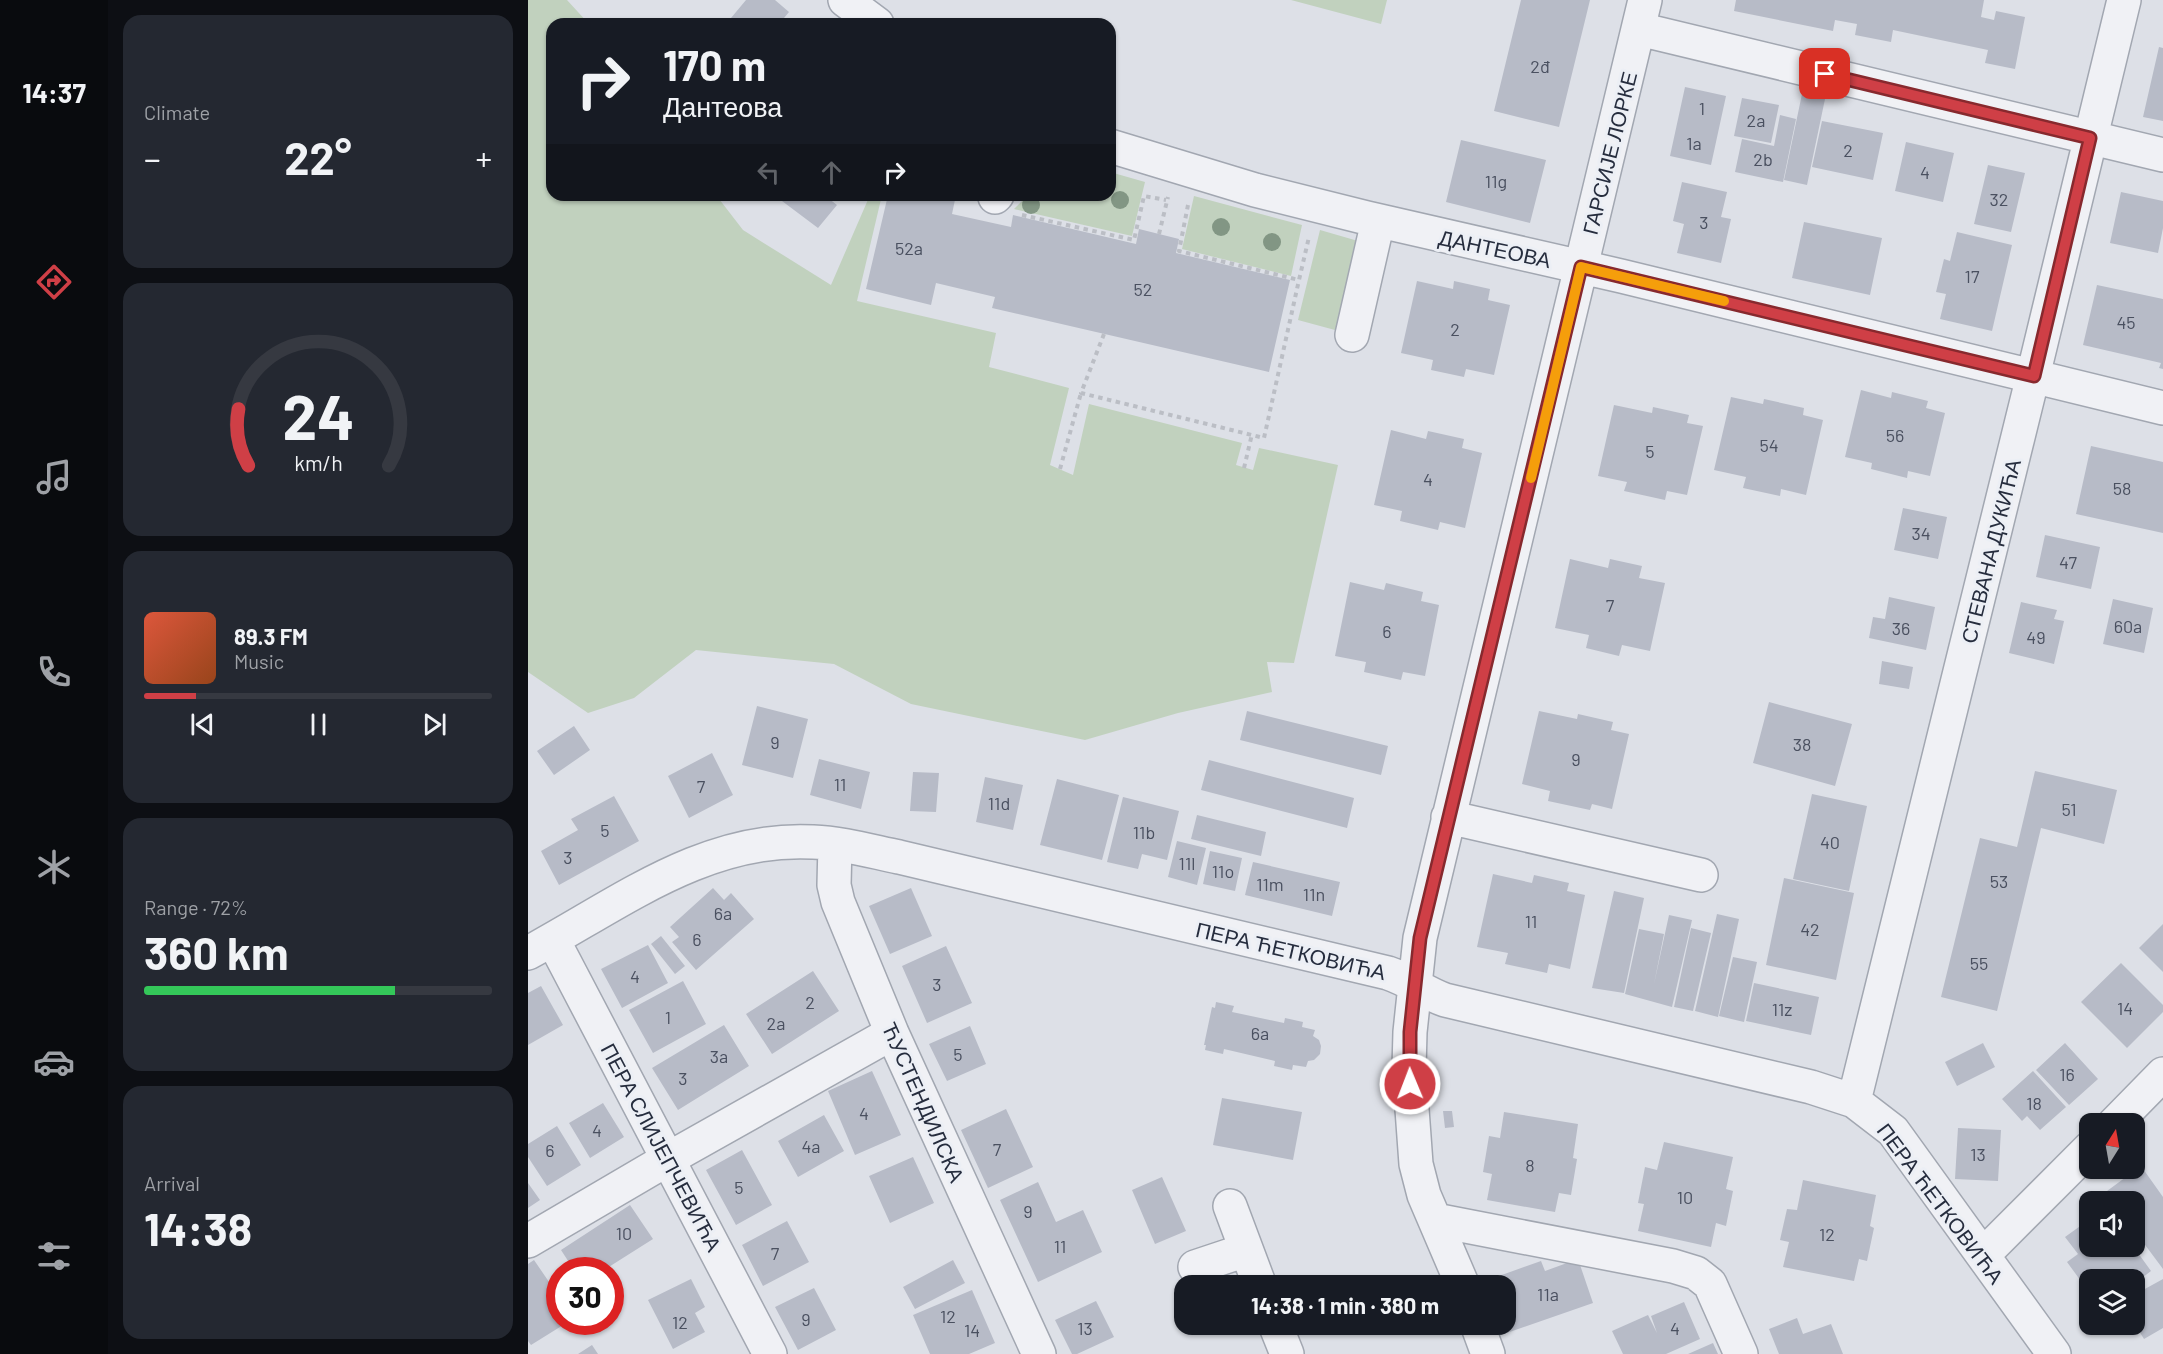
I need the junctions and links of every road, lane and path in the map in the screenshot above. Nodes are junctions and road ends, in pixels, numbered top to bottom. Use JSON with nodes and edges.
{"nodes":[{"id":1,"x":845,"y":0,"type":"edge"},
{"id":2,"x":2124,"y":0,"type":"edge"},
{"id":3,"x":1642,"y":15,"type":"edge"},
{"id":4,"x":869,"y":18,"type":"edge"},
{"id":5,"x":2090,"y":138,"type":"junction"},
{"id":6,"x":1116,"y":148,"type":"edge"},
{"id":7,"x":2163,"y":155,"type":"edge"},
{"id":8,"x":1000,"y":201,"type":"edge"},
{"id":9,"x":1178,"y":203,"type":"dead end"},
{"id":10,"x":1378,"y":221,"type":"junction"},
{"id":11,"x":1159,"y":234,"type":"dead end"},
{"id":12,"x":1309,"y":235,"type":"dead end"},
{"id":13,"x":1581,"y":267,"type":"junction"},
{"id":14,"x":1299,"y":280,"type":"junction"},
{"id":15,"x":1104,"y":334,"type":"dead end"},
{"id":16,"x":1352,"y":335,"type":"dead end"},
{"id":17,"x":2034,"y":376,"type":"junction"},
{"id":18,"x":1081,"y":393,"type":"junction"},
{"id":19,"x":2163,"y":408,"type":"edge"},
{"id":20,"x":1252,"y":434,"type":"junction"},
{"id":21,"x":1244,"y":468,"type":"dead end"},
{"id":22,"x":1060,"y":470,"type":"dead end"},
{"id":23,"x":1448,"y":817,"type":"junction"},
{"id":24,"x":835,"y":844,"type":"junction"},
{"id":25,"x":1701,"y":875,"type":"dead end"},
{"id":26,"x":541,"y":946,"type":"edge"},
{"id":27,"x":1414,"y":984,"type":"junction"},
{"id":28,"x":892,"y":1033,"type":"junction"},
{"id":29,"x":2163,"y":1074,"type":"edge"},
{"id":30,"x":1854,"y":1101,"type":"junction"},
{"id":31,"x":2125,"y":1113,"type":"edge"},
{"id":32,"x":668,"y":1159,"type":"junction"},
{"id":33,"x":2079,"y":1159,"type":"edge"},
{"id":34,"x":1230,"y":1206,"type":"dead end"},
{"id":35,"x":1435,"y":1220,"type":"junction"},
{"id":36,"x":528,"y":1241,"type":"edge"},
{"id":37,"x":1246,"y":1250,"type":"junction"},
{"id":38,"x":1983,"y":1256,"type":"junction"},
{"id":39,"x":1195,"y":1267,"type":"dead end"},
{"id":40,"x":1256,"y":1275,"type":"edge"},
{"id":41,"x":1458,"y":1275,"type":"edge"},
{"id":42,"x":1279,"y":1335,"type":"edge"},
{"id":43,"x":1481,"y":1335,"type":"edge"},
{"id":44,"x":770,"y":1354,"type":"edge"},
{"id":45,"x":1039,"y":1354,"type":"edge"},
{"id":46,"x":1287,"y":1354,"type":"edge"},
{"id":47,"x":1488,"y":1354,"type":"edge"},
{"id":48,"x":1741,"y":1354,"type":"edge"},
{"id":49,"x":2054,"y":1354,"type":"edge"}],
"edges":[{"from":1,"to":4,"type":"street"},
{"from":2,"to":5,"type":"street","name":"СТЕВАНА ДУКИЋА"},
{"from":3,"to":5,"type":"street"},
{"from":3,"to":13,"type":"street","name":"ГАРСИЈЕ ЛОРКЕ"},
{"from":5,"to":7,"type":"street"},
{"from":5,"to":17,"type":"street","name":"СТЕВАНА ДУКИЋА"},
{"from":6,"to":10,"type":"street","name":"ДАНТЕОВА"},
{"from":8,"to":11,"type":"path"},
{"from":9,"to":14,"type":"path"},
{"from":10,"to":13,"type":"street","name":"ДАНТЕОВА"},
{"from":10,"to":16,"type":"street"},
{"from":12,"to":14,"type":"path"},
{"from":13,"to":17,"type":"street","name":"ДАНТЕОВА"},
{"from":13,"to":23,"type":"street","name":"ГАРСИЈЕ ЛОРКЕ"},
{"from":14,"to":20,"type":"path"},
{"from":15,"to":18,"type":"path"},
{"from":17,"to":19,"type":"street","name":"ДАНТЕОВА"},
{"from":17,"to":30,"type":"street","name":"СТЕВАНА ДУКИЋА"},
{"from":18,"to":20,"type":"path"},
{"from":18,"to":22,"type":"path"},
{"from":20,"to":21,"type":"path"},
{"from":23,"to":25,"type":"street"},
{"from":23,"to":27,"type":"street","name":"ГАРСИЈЕ ЛОРКЕ"},
{"from":24,"to":26,"type":"street","name":"ПЕРА ЋЕТКОВИЋА"},
{"from":24,"to":27,"type":"street","name":"ПЕРА ЋЕТКОВИЋА"},
{"from":24,"to":28,"type":"street","name":"ЋУСТЕНДИЛСКА"},
{"from":26,"to":32,"type":"street","name":"ПЕРА СЛИЈЕПЧЕВИЋА"},
{"from":27,"to":30,"type":"street","name":"ПЕРА ЋЕТКОВИЋА"},
{"from":27,"to":35,"type":"street","name":"ГАРСИЈЕ ЛОРКЕ"},
{"from":28,"to":32,"type":"street"},
{"from":28,"to":45,"type":"street","name":"ЋУСТЕНДИЛСКА"},
{"from":29,"to":31,"type":"street"},
{"from":30,"to":38,"type":"street","name":"ПЕРА ЋЕТКОВИЋА"},
{"from":32,"to":36,"type":"street"},
{"from":32,"to":44,"type":"street","name":"ПЕРА СЛИЈЕПЧЕВИЋА"},
{"from":33,"to":38,"type":"street"},
{"from":34,"to":37,"type":"street"},
{"from":35,"to":41,"type":"street","name":"ГАРСИЈЕ ЛОРКЕ"},
{"from":35,"to":48,"type":"street"},
{"from":37,"to":39,"type":"street"},
{"from":37,"to":40,"type":"street"},
{"from":38,"to":49,"type":"street","name":"ПЕРА ЋЕТКОВИЋА"},
{"from":42,"to":46,"type":"street"},
{"from":43,"to":47,"type":"street"}]}
